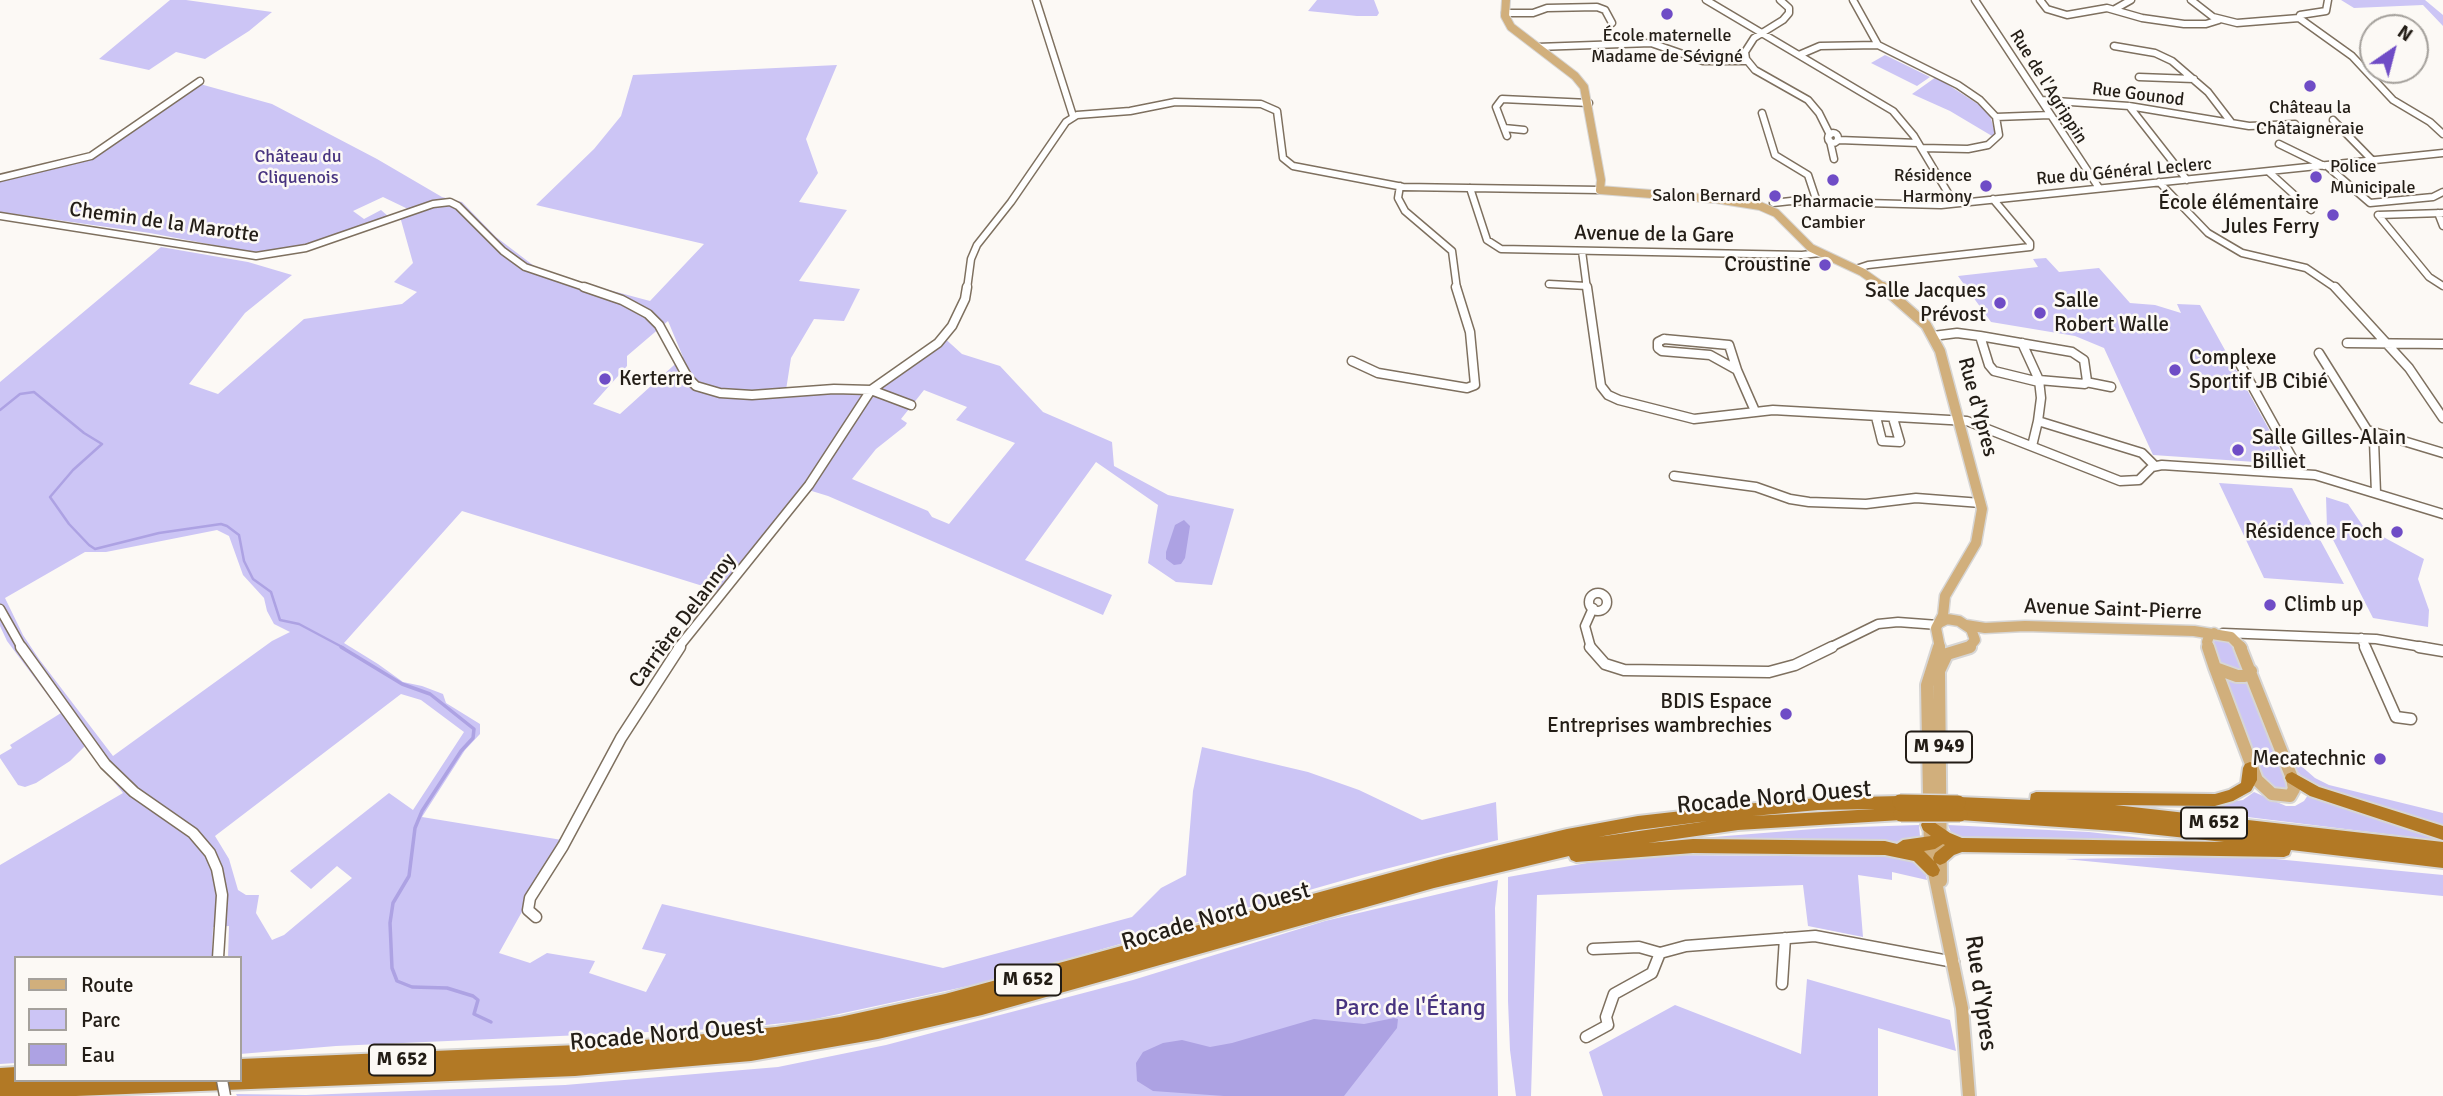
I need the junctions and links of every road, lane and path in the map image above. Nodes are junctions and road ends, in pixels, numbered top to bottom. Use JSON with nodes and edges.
{"nodes":[{"id":1,"x":1036,"y":0,"type":"edge"},
{"id":2,"x":1506,"y":0,"type":"edge"},
{"id":3,"x":1706,"y":0,"type":"edge"},
{"id":4,"x":1780,"y":0,"type":"edge"},
{"id":5,"x":1853,"y":0,"type":"edge"},
{"id":6,"x":1975,"y":0,"type":"edge"},
{"id":7,"x":2040,"y":0,"type":"edge"},
{"id":8,"x":2131,"y":0,"type":"edge"},
{"id":9,"x":2191,"y":0,"type":"edge"},
{"id":10,"x":2328,"y":0,"type":"edge"},
{"id":11,"x":2115,"y":9,"type":"junction"},
{"id":12,"x":1505,"y":13,"type":"junction"},
{"id":13,"x":2299,"y":18,"type":"junction"},
{"id":14,"x":2219,"y":20,"type":"junction"},
{"id":15,"x":1612,"y":23,"type":"dead end"},
{"id":16,"x":1761,"y":33,"type":"junction"},
{"id":17,"x":1878,"y":45,"type":"junction"},
{"id":18,"x":2114,"y":46,"type":"dead end"},
{"id":19,"x":1537,"y":47,"type":"junction"},
{"id":20,"x":1799,"y":55,"type":"junction"},
{"id":21,"x":1746,"y":61,"type":"junction"},
{"id":22,"x":2139,"y":77,"type":"dead end"},
{"id":23,"x":2194,"y":79,"type":"junction"},
{"id":24,"x":200,"y":80,"type":"dead end"},
{"id":25,"x":2041,"y":100,"type":"junction"},
{"id":26,"x":1589,"y":103,"type":"junction"},
{"id":27,"x":2129,"y":106,"type":"junction"},
{"id":28,"x":1762,"y":113,"type":"dead end"},
{"id":29,"x":2050,"y":115,"type":"junction"},
{"id":30,"x":1073,"y":116,"type":"junction"},
{"id":31,"x":1996,"y":117,"type":"junction"},
{"id":32,"x":2333,"y":120,"type":"dead end"},
{"id":33,"x":2231,"y":122,"type":"junction"},
{"id":34,"x":2295,"y":124,"type":"dead end"},
{"id":35,"x":1504,"y":128,"type":"junction"},
{"id":36,"x":1524,"y":130,"type":"dead end"},
{"id":37,"x":2443,"y":134,"type":"edge"},
{"id":38,"x":1507,"y":136,"type":"dead end"},
{"id":39,"x":1830,"y":138,"type":"junction"},
{"id":40,"x":2279,"y":144,"type":"dead end"},
{"id":41,"x":1920,"y":146,"type":"junction"},
{"id":42,"x":2443,"y":148,"type":"edge"},
{"id":43,"x":2443,"y":153,"type":"edge"},
{"id":44,"x":1834,"y":159,"type":"dead end"},
{"id":45,"x":2373,"y":161,"type":"junction"},
{"id":46,"x":2325,"y":166,"type":"junction"},
{"id":47,"x":2269,"y":172,"type":"junction"},
{"id":48,"x":0,"y":177,"type":"edge"},
{"id":49,"x":2187,"y":180,"type":"junction"},
{"id":50,"x":2159,"y":182,"type":"junction"},
{"id":51,"x":1400,"y":186,"type":"junction"},
{"id":52,"x":1470,"y":188,"type":"junction"},
{"id":53,"x":1604,"y":188,"type":"junction"},
{"id":54,"x":2099,"y":188,"type":"junction"},
{"id":55,"x":2443,"y":192,"type":"edge"},
{"id":56,"x":1993,"y":199,"type":"junction"},
{"id":57,"x":1817,"y":202,"type":"junction"},
{"id":58,"x":1954,"y":203,"type":"junction"},
{"id":59,"x":1775,"y":207,"type":"junction"},
{"id":60,"x":2311,"y":210,"type":"dead end"},
{"id":61,"x":2441,"y":213,"type":"edge"},
{"id":62,"x":0,"y":216,"type":"edge"},
{"id":63,"x":2443,"y":226,"type":"edge"},
{"id":64,"x":1582,"y":251,"type":"junction"},
{"id":65,"x":1820,"y":253,"type":"junction"},
{"id":66,"x":1856,"y":269,"type":"junction"},
{"id":67,"x":1549,"y":284,"type":"dead end"},
{"id":68,"x":1587,"y":286,"type":"junction"},
{"id":69,"x":2443,"y":286,"type":"edge"},
{"id":70,"x":1933,"y":335,"type":"junction"},
{"id":71,"x":1980,"y":336,"type":"junction"},
{"id":72,"x":2022,"y":343,"type":"junction"},
{"id":73,"x":2347,"y":343,"type":"dead end"},
{"id":74,"x":2443,"y":344,"type":"edge"},
{"id":75,"x":2388,"y":345,"type":"junction"},
{"id":76,"x":2319,"y":353,"type":"dead end"},
{"id":77,"x":1352,"y":361,"type":"dead end"},
{"id":78,"x":2240,"y":364,"type":"dead end"},
{"id":79,"x":1737,"y":370,"type":"junction"},
{"id":80,"x":2039,"y":381,"type":"junction"},
{"id":81,"x":2087,"y":382,"type":"junction"},
{"id":82,"x":2111,"y":387,"type":"dead end"},
{"id":83,"x":871,"y":390,"type":"junction"},
{"id":84,"x":911,"y":405,"type":"dead end"},
{"id":85,"x":1755,"y":411,"type":"junction"},
{"id":86,"x":1875,"y":417,"type":"junction"},
{"id":87,"x":1893,"y":418,"type":"junction"},
{"id":88,"x":2443,"y":418,"type":"edge"},
{"id":89,"x":1959,"y":420,"type":"junction"},
{"id":90,"x":2038,"y":421,"type":"junction"},
{"id":91,"x":2367,"y":430,"type":"junction"},
{"id":92,"x":2032,"y":446,"type":"junction"},
{"id":93,"x":2443,"y":453,"type":"edge"},
{"id":94,"x":2155,"y":466,"type":"junction"},
{"id":95,"x":2301,"y":474,"type":"junction"},
{"id":96,"x":1674,"y":476,"type":"dead end"},
{"id":97,"x":2376,"y":493,"type":"junction"},
{"id":98,"x":1981,"y":503,"type":"junction"},
{"id":99,"x":2443,"y":514,"type":"edge"},
{"id":100,"x":1956,"y":579,"type":"junction"},
{"id":101,"x":1592,"y":608,"type":"dead end"},
{"id":102,"x":0,"y":609,"type":"edge"},
{"id":103,"x":1966,"y":624,"type":"junction"},
{"id":104,"x":2010,"y":627,"type":"junction"},
{"id":105,"x":1938,"y":629,"type":"junction"},
{"id":106,"x":2169,"y":631,"type":"junction"},
{"id":107,"x":2218,"y":633,"type":"junction"},
{"id":108,"x":2257,"y":635,"type":"junction"},
{"id":109,"x":2361,"y":638,"type":"junction"},
{"id":110,"x":1974,"y":644,"type":"junction"},
{"id":111,"x":2208,"y":646,"type":"junction"},
{"id":112,"x":1961,"y":650,"type":"junction"},
{"id":113,"x":2243,"y":650,"type":"junction"},
{"id":114,"x":2443,"y":651,"type":"edge"},
{"id":115,"x":2215,"y":668,"type":"junction"},
{"id":116,"x":2251,"y":671,"type":"junction"},
{"id":117,"x":2411,"y":719,"type":"dead end"},
{"id":118,"x":2250,"y":768,"type":"junction"},
{"id":119,"x":2292,"y":778,"type":"junction"},
{"id":120,"x":1984,"y":803,"type":"junction"},
{"id":121,"x":1959,"y":809,"type":"junction"},
{"id":122,"x":1928,"y":825,"type":"joint"},
{"id":123,"x":2443,"y":833,"type":"edge"},
{"id":124,"x":1937,"y":839,"type":"junction"},
{"id":125,"x":1962,"y":845,"type":"junction"},
{"id":126,"x":1885,"y":848,"type":"junction"},
{"id":127,"x":2443,"y":849,"type":"edge"},
{"id":128,"x":2372,"y":852,"type":"junction"},
{"id":129,"x":1529,"y":854,"type":"junction"},
{"id":130,"x":2443,"y":861,"type":"edge"},
{"id":131,"x":1483,"y":862,"type":"junction"},
{"id":132,"x":1937,"y":864,"type":"junction"},
{"id":133,"x":536,"y":917,"type":"dead end"},
{"id":134,"x":1785,"y":938,"type":"junction"},
{"id":135,"x":1593,"y":949,"type":"dead end"},
{"id":136,"x":1660,"y":953,"type":"junction"},
{"id":137,"x":218,"y":956,"type":"edge"},
{"id":138,"x":1954,"y":961,"type":"junction"},
{"id":139,"x":1782,"y":984,"type":"dead end"},
{"id":140,"x":1586,"y":1037,"type":"dead end"},
{"id":141,"x":242,"y":1067,"type":"edge"},
{"id":142,"x":242,"y":1081,"type":"edge"},
{"id":143,"x":225,"y":1082,"type":"edge"},
{"id":144,"x":0,"y":1091,"type":"edge"},
{"id":145,"x":1969,"y":1096,"type":"edge"}],
"edges":[{"from":1,"to":30,"type":"street"},
{"from":2,"to":12,"type":"main road"},
{"from":3,"to":16,"type":"street"},
{"from":4,"to":16,"type":"street"},
{"from":5,"to":17,"type":"street"},
{"from":6,"to":25,"type":"street","name":"Rue de l'Agrippin"},
{"from":7,"to":11,"type":"street"},
{"from":8,"to":11,"type":"street"},
{"from":9,"to":14,"type":"street"},
{"from":10,"to":13,"type":"street"},
{"from":11,"to":14,"type":"street"},
{"from":12,"to":15,"type":"street"},
{"from":12,"to":19,"type":"main road"},
{"from":13,"to":14,"type":"street"},
{"from":13,"to":37,"type":"street"},
{"from":16,"to":20,"type":"street"},
{"from":16,"to":21,"type":"street"},
{"from":17,"to":20,"type":"street"},
{"from":17,"to":31,"type":"street"},
{"from":18,"to":23,"type":"street"},
{"from":19,"to":21,"type":"street"},
{"from":19,"to":26,"type":"main road"},
{"from":20,"to":41,"type":"street"},
{"from":21,"to":39,"type":"street"},
{"from":22,"to":23,"type":"street"},
{"from":23,"to":33,"type":"street"},
{"from":24,"to":48,"type":"street"},
{"from":25,"to":27,"type":"street","name":"Rue Gounod"},
{"from":25,"to":29,"type":"street","name":"Rue de l'Agrippin"},
{"from":26,"to":35,"type":"street"},
{"from":26,"to":53,"type":"main road"},
{"from":27,"to":33,"type":"street","name":"Rue Gounod"},
{"from":27,"to":49,"type":"street"},
{"from":28,"to":57,"type":"street"},
{"from":29,"to":31,"type":"street"},
{"from":29,"to":54,"type":"street","name":"Rue de l'Agrippin"},
{"from":30,"to":51,"type":"street"},
{"from":30,"to":83,"type":"street"},
{"from":31,"to":41,"type":"street"},
{"from":32,"to":45,"type":"street"},
{"from":33,"to":34,"type":"street","name":"Rue Gounod"},
{"from":35,"to":36,"type":"street"},
{"from":35,"to":38,"type":"street"},
{"from":39,"to":41,"type":"street"},
{"from":39,"to":44,"type":"street"},
{"from":40,"to":46,"type":"street"},
{"from":41,"to":58,"type":"street"},
{"from":42,"to":43,"type":"street"},
{"from":43,"to":45,"type":"street","name":"Rue du Général Leclerc"},
{"from":45,"to":46,"type":"street","name":"Rue du Général Leclerc"},
{"from":46,"to":47,"type":"street","name":"Rue du Général Leclerc"},
{"from":46,"to":55,"type":"street"},
{"from":47,"to":49,"type":"street","name":"Rue du Général Leclerc"},
{"from":47,"to":60,"type":"street"},
{"from":49,"to":50,"type":"street","name":"Rue du Général Leclerc"},
{"from":50,"to":54,"type":"street","name":"Rue du Général Leclerc"},
{"from":50,"to":75,"type":"street"},
{"from":51,"to":52,"type":"street"},
{"from":51,"to":77,"type":"street"},
{"from":52,"to":53,"type":"street"},
{"from":52,"to":64,"type":"street","name":"Avenue de la Gare"},
{"from":53,"to":59,"type":"main road"},
{"from":54,"to":56,"type":"street","name":"Rue du Général Leclerc"},
{"from":56,"to":58,"type":"street","name":"Rue du Général Leclerc"},
{"from":56,"to":66,"type":"street"},
{"from":57,"to":58,"type":"street","name":"Rue du Général Leclerc"},
{"from":57,"to":59,"type":"street","name":"Rue du Général Leclerc"},
{"from":59,"to":65,"type":"main road","name":"Rue d'Ypres","number":"M 949"},
{"from":61,"to":63,"type":"street"},
{"from":61,"to":69,"type":"street"},
{"from":62,"to":83,"type":"street","name":"Chemin de la Marotte"},
{"from":64,"to":65,"type":"street","name":"Avenue de la Gare"},
{"from":64,"to":68,"type":"street"},
{"from":65,"to":66,"type":"main road","name":"Rue d'Ypres","number":"M 949"},
{"from":66,"to":70,"type":"main road","name":"Rue d'Ypres","number":"M 949"},
{"from":67,"to":68,"type":"street"},
{"from":68,"to":85,"type":"street"},
{"from":70,"to":71,"type":"street"},
{"from":70,"to":89,"type":"main road","name":"Rue d'Ypres","number":"M 949"},
{"from":71,"to":72,"type":"street"},
{"from":71,"to":80,"type":"street"},
{"from":72,"to":80,"type":"street"},
{"from":72,"to":81,"type":"street"},
{"from":73,"to":75,"type":"street"},
{"from":74,"to":75,"type":"street"},
{"from":75,"to":88,"type":"street"},
{"from":76,"to":91,"type":"street"},
{"from":78,"to":95,"type":"street"},
{"from":79,"to":79,"type":"street"},
{"from":79,"to":85,"type":"street"},
{"from":80,"to":81,"type":"street"},
{"from":80,"to":90,"type":"street"},
{"from":81,"to":82,"type":"street"},
{"from":83,"to":84,"type":"street"},
{"from":83,"to":133,"type":"street","name":"Carrière Delannoy"},
{"from":85,"to":86,"type":"street"},
{"from":86,"to":87,"type":"street"},
{"from":86,"to":87,"type":"street"},
{"from":87,"to":89,"type":"street"},
{"from":89,"to":92,"type":"street"},
{"from":89,"to":98,"type":"main road","name":"Rue d'Ypres","number":"M 949"},
{"from":90,"to":92,"type":"street"},
{"from":90,"to":94,"type":"street"},
{"from":91,"to":93,"type":"street"},
{"from":91,"to":97,"type":"street"},
{"from":92,"to":94,"type":"street"},
{"from":94,"to":95,"type":"street"},
{"from":95,"to":97,"type":"street"},
{"from":96,"to":98,"type":"street"},
{"from":97,"to":99,"type":"street"},
{"from":98,"to":100,"type":"main road","name":"Rue d'Ypres","number":"M 949"},
{"from":100,"to":103,"type":"main road"},
{"from":100,"to":105,"type":"main road","name":"Rue d'Ypres","number":"M 949"},
{"from":101,"to":105,"type":"street"},
{"from":102,"to":137,"type":"street"},
{"from":103,"to":104,"type":"main road","name":"Avenue Saint-Pierre"},
{"from":103,"to":105,"type":"main road"},
{"from":103,"to":110,"type":"main road"},
{"from":104,"to":106,"type":"main road","name":"Avenue Saint-Pierre"},
{"from":104,"to":110,"type":"main road","name":"Avenue Saint-Pierre"},
{"from":105,"to":112,"type":"main road"},
{"from":105,"to":122,"type":"main road","name":"Rue d'Ypres","number":"M 949"},
{"from":106,"to":107,"type":"main road","name":"Avenue Saint-Pierre"},
{"from":106,"to":111,"type":"main road"},
{"from":107,"to":108,"type":"street","name":"Avenue Saint-Pierre"},
{"from":107,"to":111,"type":"main road"},
{"from":107,"to":113,"type":"main road"},
{"from":108,"to":109,"type":"street","name":"Avenue Saint-Pierre"},
{"from":108,"to":113,"type":"street"},
{"from":109,"to":114,"type":"street","name":"Avenue Saint-Pierre"},
{"from":109,"to":117,"type":"street"},
{"from":110,"to":112,"type":"main road"},
{"from":111,"to":115,"type":"main road"},
{"from":112,"to":124,"type":"main road","name":"Rue d'Ypres","number":"M 949"},
{"from":113,"to":116,"type":"main road"},
{"from":115,"to":116,"type":"main road"},
{"from":115,"to":118,"type":"main road"},
{"from":116,"to":119,"type":"main road"},
{"from":118,"to":119,"type":"main road"},
{"from":118,"to":120,"type":"highway"},
{"from":119,"to":123,"type":"highway"},
{"from":120,"to":121,"type":"highway","name":"Rocade Nord Ouest","number":"M 652"},
{"from":120,"to":127,"type":"highway","name":"Rocade Nord Ouest","number":"M 652"},
{"from":121,"to":128,"type":"highway","name":"Rocade Nord Ouest","number":"M 652"},
{"from":121,"to":129,"type":"highway","name":"Rocade Nord Ouest","number":"M 652","bridge":true},
{"from":122,"to":124,"type":"highway"},
{"from":124,"to":125,"type":"highway"},
{"from":124,"to":126,"type":"highway"},
{"from":124,"to":132,"type":"main road","name":"Rue d'Ypres","number":"M 949"},
{"from":125,"to":128,"type":"highway"},
{"from":125,"to":132,"type":"highway"},
{"from":126,"to":129,"type":"highway"},
{"from":126,"to":132,"type":"highway"},
{"from":128,"to":130,"type":"highway","name":"Rocade Nord Ouest","number":"M 652"},
{"from":129,"to":131,"type":"highway","name":"Rocade Nord Ouest","number":"M 652"},
{"from":131,"to":141,"type":"highway","name":"Rocade Nord Ouest","number":"M 652"},
{"from":131,"to":142,"type":"highway","name":"Rocade Nord Ouest","number":"M 652"},
{"from":132,"to":138,"type":"main road","name":"Rue d'Ypres","number":"M 949"},
{"from":134,"to":136,"type":"street"},
{"from":134,"to":138,"type":"street"},
{"from":134,"to":139,"type":"street"},
{"from":135,"to":136,"type":"street"},
{"from":136,"to":140,"type":"street"},
{"from":138,"to":145,"type":"main road","name":"Rue d'Ypres","number":"M 949"},
{"from":143,"to":144,"type":"highway","name":"Rocade Nord Ouest","number":"M 652"}]}
